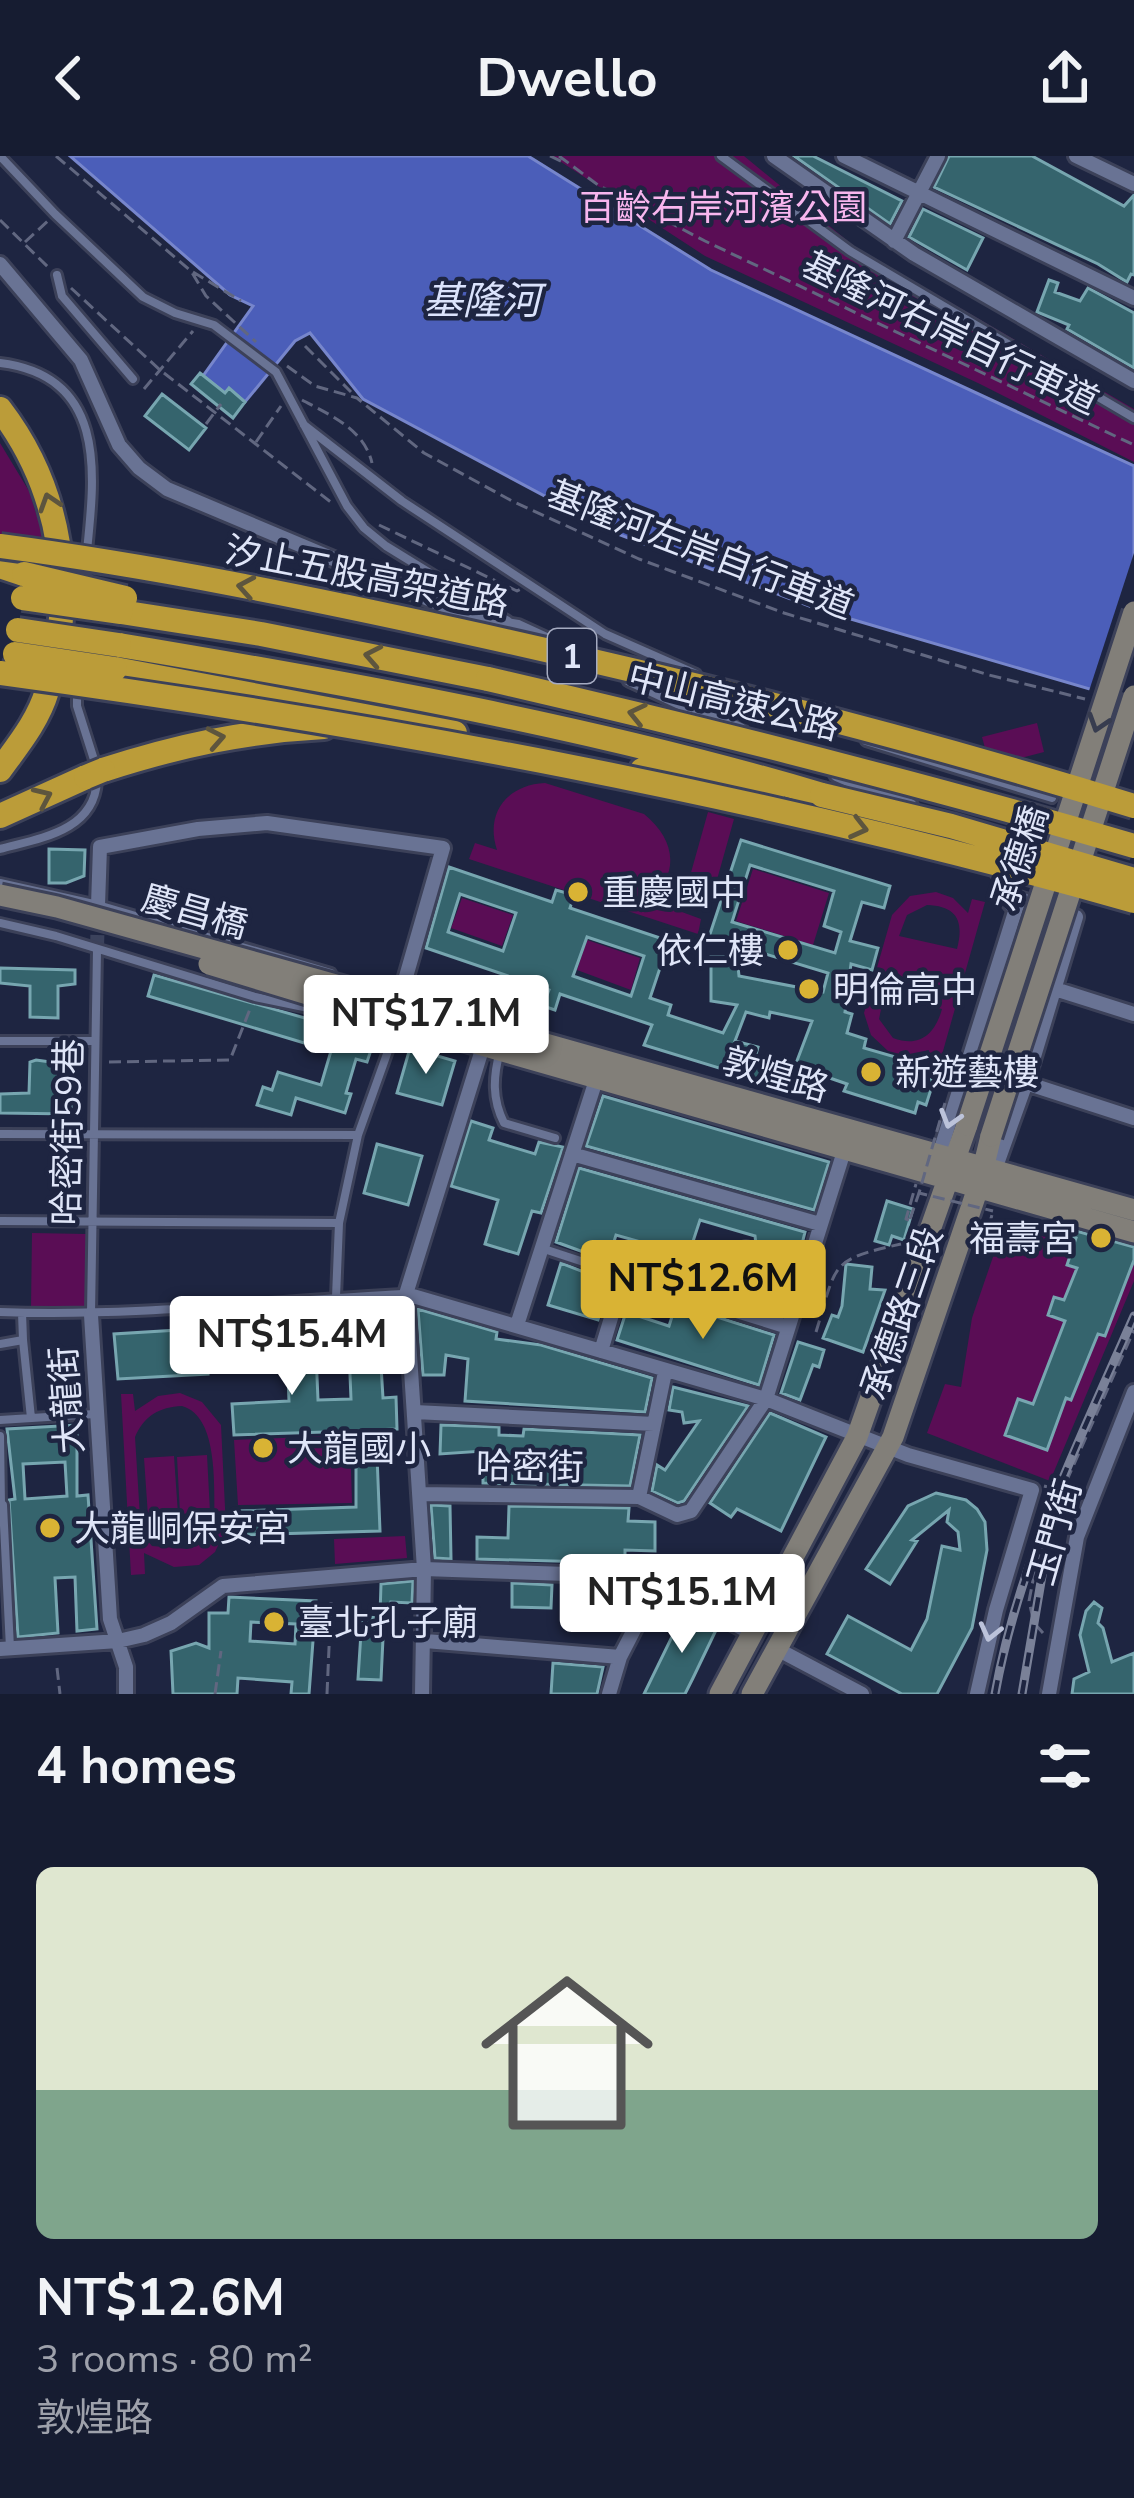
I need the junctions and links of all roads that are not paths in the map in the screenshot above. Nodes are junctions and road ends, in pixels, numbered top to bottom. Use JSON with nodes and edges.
{"nodes":[{"id":1,"x":0,"y":156,"type":"edge"},
{"id":2,"x":721,"y":156,"type":"edge"},
{"id":3,"x":774,"y":156,"type":"edge"},
{"id":4,"x":844,"y":156,"type":"edge"},
{"id":5,"x":938,"y":156,"type":"edge"},
{"id":6,"x":1076,"y":156,"type":"edge"},
{"id":7,"x":1134,"y":184,"type":"edge"},
{"id":8,"x":920,"y":194,"type":"junction"},
{"id":9,"x":894,"y":241,"type":"junction"},
{"id":10,"x":0,"y":264,"type":"edge"},
{"id":11,"x":57,"y":275,"type":"road end"},
{"id":12,"x":1134,"y":298,"type":"edge"},
{"id":13,"x":0,"y":363,"type":"edge"},
{"id":14,"x":133,"y":379,"type":"dead end"},
{"id":15,"x":1134,"y":380,"type":"edge"},
{"id":16,"x":0,"y":409,"type":"edge"},
{"id":17,"x":1134,"y":418,"type":"edge"},
{"id":18,"x":304,"y":425,"type":"junction"},
{"id":19,"x":0,"y":545,"type":"edge"},
{"id":20,"x":12,"y":583,"type":"edge"},
{"id":21,"x":1134,"y":612,"type":"edge"},
{"id":22,"x":82,"y":614,"type":"dead end"},
{"id":23,"x":518,"y":627,"type":"junction"},
{"id":24,"x":81,"y":635,"type":"dead end"},
{"id":25,"x":7,"y":648,"type":"edge"},
{"id":26,"x":117,"y":657,"type":"junction"},
{"id":27,"x":1134,"y":697,"type":"edge"},
{"id":28,"x":422,"y":727,"type":"junction"},
{"id":29,"x":0,"y":770,"type":"edge"},
{"id":30,"x":822,"y":795,"type":"junction"},
{"id":31,"x":1052,"y":798,"type":"dead end"},
{"id":32,"x":1134,"y":806,"type":"edge"},
{"id":33,"x":0,"y":816,"type":"edge"},
{"id":34,"x":945,"y":822,"type":"junction"},
{"id":35,"x":1017,"y":840,"type":"dead end"},
{"id":36,"x":1134,"y":846,"type":"edge"},
{"id":37,"x":0,"y":849,"type":"edge"},
{"id":38,"x":1134,"y":880,"type":"edge"},
{"id":39,"x":0,"y":883,"type":"edge"},
{"id":40,"x":0,"y":895,"type":"edge"},
{"id":41,"x":1134,"y":902,"type":"edge"},
{"id":42,"x":98,"y":905,"type":"junction"},
{"id":43,"x":0,"y":906,"type":"edge"},
{"id":44,"x":1016,"y":909,"type":"junction"},
{"id":45,"x":0,"y":923,"type":"edge"},
{"id":46,"x":97,"y":949,"type":"junction"},
{"id":47,"x":1055,"y":988,"type":"junction"},
{"id":48,"x":371,"y":1004,"type":"junction"},
{"id":49,"x":397,"y":1014,"type":"junction"},
{"id":50,"x":1134,"y":1014,"type":"edge"},
{"id":51,"x":0,"y":1041,"type":"edge"},
{"id":52,"x":94,"y":1041,"type":"junction"},
{"id":53,"x":490,"y":1041,"type":"junction"},
{"id":54,"x":596,"y":1077,"type":"junction"},
{"id":55,"x":1026,"y":1083,"type":"junction"},
{"id":56,"x":1134,"y":1118,"type":"edge"},
{"id":57,"x":967,"y":1125,"type":"joint"},
{"id":58,"x":0,"y":1133,"type":"edge"},
{"id":59,"x":93,"y":1134,"type":"junction"},
{"id":60,"x":358,"y":1136,"type":"junction"},
{"id":61,"x":991,"y":1136,"type":"joint"},
{"id":62,"x":555,"y":1138,"type":"dead end"},
{"id":63,"x":845,"y":1148,"type":"junction"},
{"id":64,"x":572,"y":1154,"type":"junction"},
{"id":65,"x":947,"y":1164,"type":"junction"},
{"id":66,"x":986,"y":1175,"type":"junction"},
{"id":67,"x":1134,"y":1210,"type":"edge"},
{"id":68,"x":0,"y":1221,"type":"edge"},
{"id":69,"x":339,"y":1223,"type":"junction"},
{"id":70,"x":93,"y":1224,"type":"junction"},
{"id":71,"x":820,"y":1224,"type":"junction"},
{"id":72,"x":1134,"y":1232,"type":"edge"},
{"id":73,"x":540,"y":1247,"type":"junction"},
{"id":74,"x":746,"y":1249,"type":"dead end"},
{"id":75,"x":624,"y":1275,"type":"junction"},
{"id":76,"x":688,"y":1282,"type":"dead end"},
{"id":77,"x":406,"y":1294,"type":"junction"},
{"id":78,"x":336,"y":1297,"type":"junction"},
{"id":79,"x":0,"y":1312,"type":"edge"},
{"id":80,"x":22,"y":1312,"type":"junction"},
{"id":81,"x":91,"y":1315,"type":"junction"},
{"id":82,"x":517,"y":1324,"type":"junction"},
{"id":83,"x":788,"y":1327,"type":"junction"},
{"id":84,"x":23,"y":1340,"type":"junction"},
{"id":85,"x":0,"y":1344,"type":"edge"},
{"id":86,"x":602,"y":1351,"type":"junction"},
{"id":87,"x":664,"y":1372,"type":"junction"},
{"id":88,"x":1134,"y":1392,"type":"edge"},
{"id":89,"x":766,"y":1399,"type":"junction"},
{"id":90,"x":415,"y":1412,"type":"junction"},
{"id":91,"x":97,"y":1414,"type":"junction"},
{"id":92,"x":31,"y":1418,"type":"junction"},
{"id":93,"x":0,"y":1420,"type":"edge"},
{"id":94,"x":654,"y":1424,"type":"junction"},
{"id":95,"x":0,"y":1436,"type":"edge"},
{"id":96,"x":872,"y":1442,"type":"junction"},
{"id":97,"x":419,"y":1494,"type":"junction"},
{"id":98,"x":639,"y":1497,"type":"junction"},
{"id":99,"x":2,"y":1505,"type":"edge"},
{"id":100,"x":424,"y":1569,"type":"junction"},
{"id":101,"x":656,"y":1587,"type":"junction"},
{"id":102,"x":751,"y":1633,"type":"junction"},
{"id":103,"x":118,"y":1641,"type":"junction"},
{"id":104,"x":425,"y":1641,"type":"junction"},
{"id":105,"x":5,"y":1648,"type":"edge"},
{"id":106,"x":777,"y":1649,"type":"junction"},
{"id":107,"x":620,"y":1657,"type":"junction"},
{"id":108,"x":126,"y":1694,"type":"edge"},
{"id":109,"x":422,"y":1694,"type":"edge"},
{"id":110,"x":609,"y":1694,"type":"edge"},
{"id":111,"x":720,"y":1694,"type":"edge"},
{"id":112,"x":752,"y":1694,"type":"edge"},
{"id":113,"x":862,"y":1694,"type":"edge"},
{"id":114,"x":977,"y":1694,"type":"edge"},
{"id":115,"x":1048,"y":1694,"type":"edge"}],
"edges":[{"from":1,"to":18,"type":"lane"},
{"from":2,"to":17,"type":"lane"},
{"from":3,"to":9,"type":"street"},
{"from":4,"to":8,"type":"street"},
{"from":5,"to":8,"type":"street"},
{"from":6,"to":7,"type":"street"},
{"from":8,"to":9,"type":"street"},
{"from":8,"to":12,"type":"street"},
{"from":9,"to":15,"type":"street"},
{"from":10,"to":23,"type":"street"},
{"from":11,"to":14,"type":"lane"},
{"from":13,"to":22,"type":"lane"},
{"from":29,"to":16,"type":"highway","one_way":true},
{"from":18,"to":23,"type":"lane"},
{"from":18,"to":31,"type":"lane"},
{"from":32,"to":19,"type":"highway","name":"汐止五股高架道路","number":"1","one_way":true,"bridge":true},
{"from":36,"to":20,"type":"highway","name":"中山高速公路","number":"1","one_way":true,"bridge":true},
{"from":21,"to":57,"type":"main road","name":"承德橋","one_way":true,"bridge":true},
{"from":23,"to":34,"type":"street"},
{"from":24,"to":37,"type":"lane"},
{"from":25,"to":26,"type":"highway","number":"1","bridge":true},
{"from":25,"to":41,"type":"highway","number":"1","one_way":true,"bridge":true},
{"from":26,"to":28,"type":"highway","number":"1"},
{"from":26,"to":30,"type":"highway","name":"中山高速公路","number":"1"},
{"from":27,"to":61,"type":"main road","name":"承德橋","bridge":true},
{"from":28,"to":30,"type":"highway","number":"1"},
{"from":33,"to":28,"type":"highway","number":"1","one_way":true},
{"from":30,"to":34,"type":"highway","name":"中山高速公路","number":"1","bridge":true},
{"from":34,"to":35,"type":"lane"},
{"from":34,"to":38,"type":"highway","number":"1","bridge":true},
{"from":34,"to":44,"type":"street"},
{"from":39,"to":42,"type":"lane","name":"敦煌路"},
{"from":40,"to":48,"type":"main road","name":"慶昌橋","bridge":true},
{"from":42,"to":49,"type":"lane","name":"敦煌路"},
{"from":42,"to":49,"type":"street"},
{"from":43,"to":48,"type":"main road","name":"慶昌橋","bridge":true},
{"from":44,"to":47,"type":"street"},
{"from":44,"to":65,"type":"street","one_way":true},
{"from":45,"to":46,"type":"lane","name":"敦煌路"},
{"from":46,"to":49,"type":"lane","name":"敦煌路"},
{"from":46,"to":52,"type":"lane","name":"哈密街59巷"},
{"from":47,"to":50,"type":"street"},
{"from":47,"to":55,"type":"street"},
{"from":48,"to":49,"type":"main road","name":"敦煌路"},
{"from":49,"to":53,"type":"main road","name":"敦煌路"},
{"from":49,"to":60,"type":"lane"},
{"from":51,"to":52,"type":"lane"},
{"from":52,"to":59,"type":"lane","name":"哈密街59巷"},
{"from":53,"to":54,"type":"main road","name":"敦煌路"},
{"from":53,"to":62,"type":"lane"},
{"from":53,"to":65,"type":"main road","name":"敦煌路"},
{"from":53,"to":77,"type":"street"},
{"from":54,"to":63,"type":"main road","name":"敦煌路"},
{"from":54,"to":64,"type":"street"},
{"from":55,"to":56,"type":"street"},
{"from":55,"to":66,"type":"street"},
{"from":57,"to":65,"type":"main road","name":"承德路三段"},
{"from":58,"to":59,"type":"lane"},
{"from":59,"to":60,"type":"lane"},
{"from":59,"to":70,"type":"lane","name":"哈密街59巷"},
{"from":60,"to":69,"type":"lane"},
{"from":61,"to":66,"type":"main road","name":"承德路三段"},
{"from":63,"to":65,"type":"main road","name":"敦煌路"},
{"from":63,"to":71,"type":"street","name":"敦煌路"},
{"from":64,"to":71,"type":"street"},
{"from":64,"to":73,"type":"street"},
{"from":65,"to":66,"type":"main road","name":"敦煌路"},
{"from":65,"to":96,"type":"main road","name":"承德路三段"},
{"from":66,"to":67,"type":"main road","name":"敦煌路"},
{"from":66,"to":72,"type":"main road","name":"敦煌路"},
{"from":66,"to":96,"type":"main road","name":"承德路三段"},
{"from":68,"to":70,"type":"lane"},
{"from":69,"to":70,"type":"lane"},
{"from":69,"to":78,"type":"lane"},
{"from":70,"to":81,"type":"lane","name":"哈密街59巷"},
{"from":71,"to":83,"type":"street","name":"敦煌路"},
{"from":73,"to":75,"type":"lane"},
{"from":73,"to":82,"type":"street"},
{"from":74,"to":83,"type":"street"},
{"from":75,"to":76,"type":"lane"},
{"from":75,"to":86,"type":"street"},
{"from":77,"to":78,"type":"lane"},
{"from":77,"to":82,"type":"street"},
{"from":77,"to":90,"type":"street"},
{"from":78,"to":81,"type":"lane"},
{"from":79,"to":80,"type":"lane"},
{"from":80,"to":81,"type":"lane"},
{"from":80,"to":84,"type":"lane"},
{"from":81,"to":91,"type":"street","name":"大龍街"},
{"from":82,"to":86,"type":"street"},
{"from":83,"to":89,"type":"street","name":"敦煌路"},
{"from":84,"to":85,"type":"lane"},
{"from":84,"to":92,"type":"lane"},
{"from":86,"to":87,"type":"street"},
{"from":87,"to":89,"type":"street"},
{"from":87,"to":94,"type":"street"},
{"from":88,"to":115,"type":"street","name":"玉門街"},
{"from":89,"to":96,"type":"street"},
{"from":89,"to":98,"type":"street","name":"哈密街"},
{"from":90,"to":94,"type":"street"},
{"from":90,"to":97,"type":"street"},
{"from":91,"to":92,"type":"lane"},
{"from":91,"to":103,"type":"street","name":"大龍街"},
{"from":92,"to":93,"type":"lane"},
{"from":94,"to":98,"type":"street"},
{"from":95,"to":99,"type":"lane"},
{"from":96,"to":102,"type":"main road","name":"承德路三段"},
{"from":96,"to":106,"type":"main road","name":"承德路三段"},
{"from":96,"to":114,"type":"street","one_way":true},
{"from":97,"to":98,"type":"street","name":"哈密街"},
{"from":97,"to":100,"type":"street"},
{"from":99,"to":105,"type":"lane"},
{"from":100,"to":101,"type":"street"},
{"from":100,"to":103,"type":"street"},
{"from":100,"to":104,"type":"street"},
{"from":101,"to":102,"type":"street"},
{"from":101,"to":107,"type":"street"},
{"from":102,"to":111,"type":"main road","name":"承德路三段"},
{"from":103,"to":105,"type":"street"},
{"from":103,"to":108,"type":"street","name":"大龍街"},
{"from":104,"to":107,"type":"street"},
{"from":104,"to":109,"type":"street"},
{"from":106,"to":112,"type":"main road","name":"承德路三段"},
{"from":106,"to":113,"type":"street"},
{"from":107,"to":110,"type":"street"}]}
